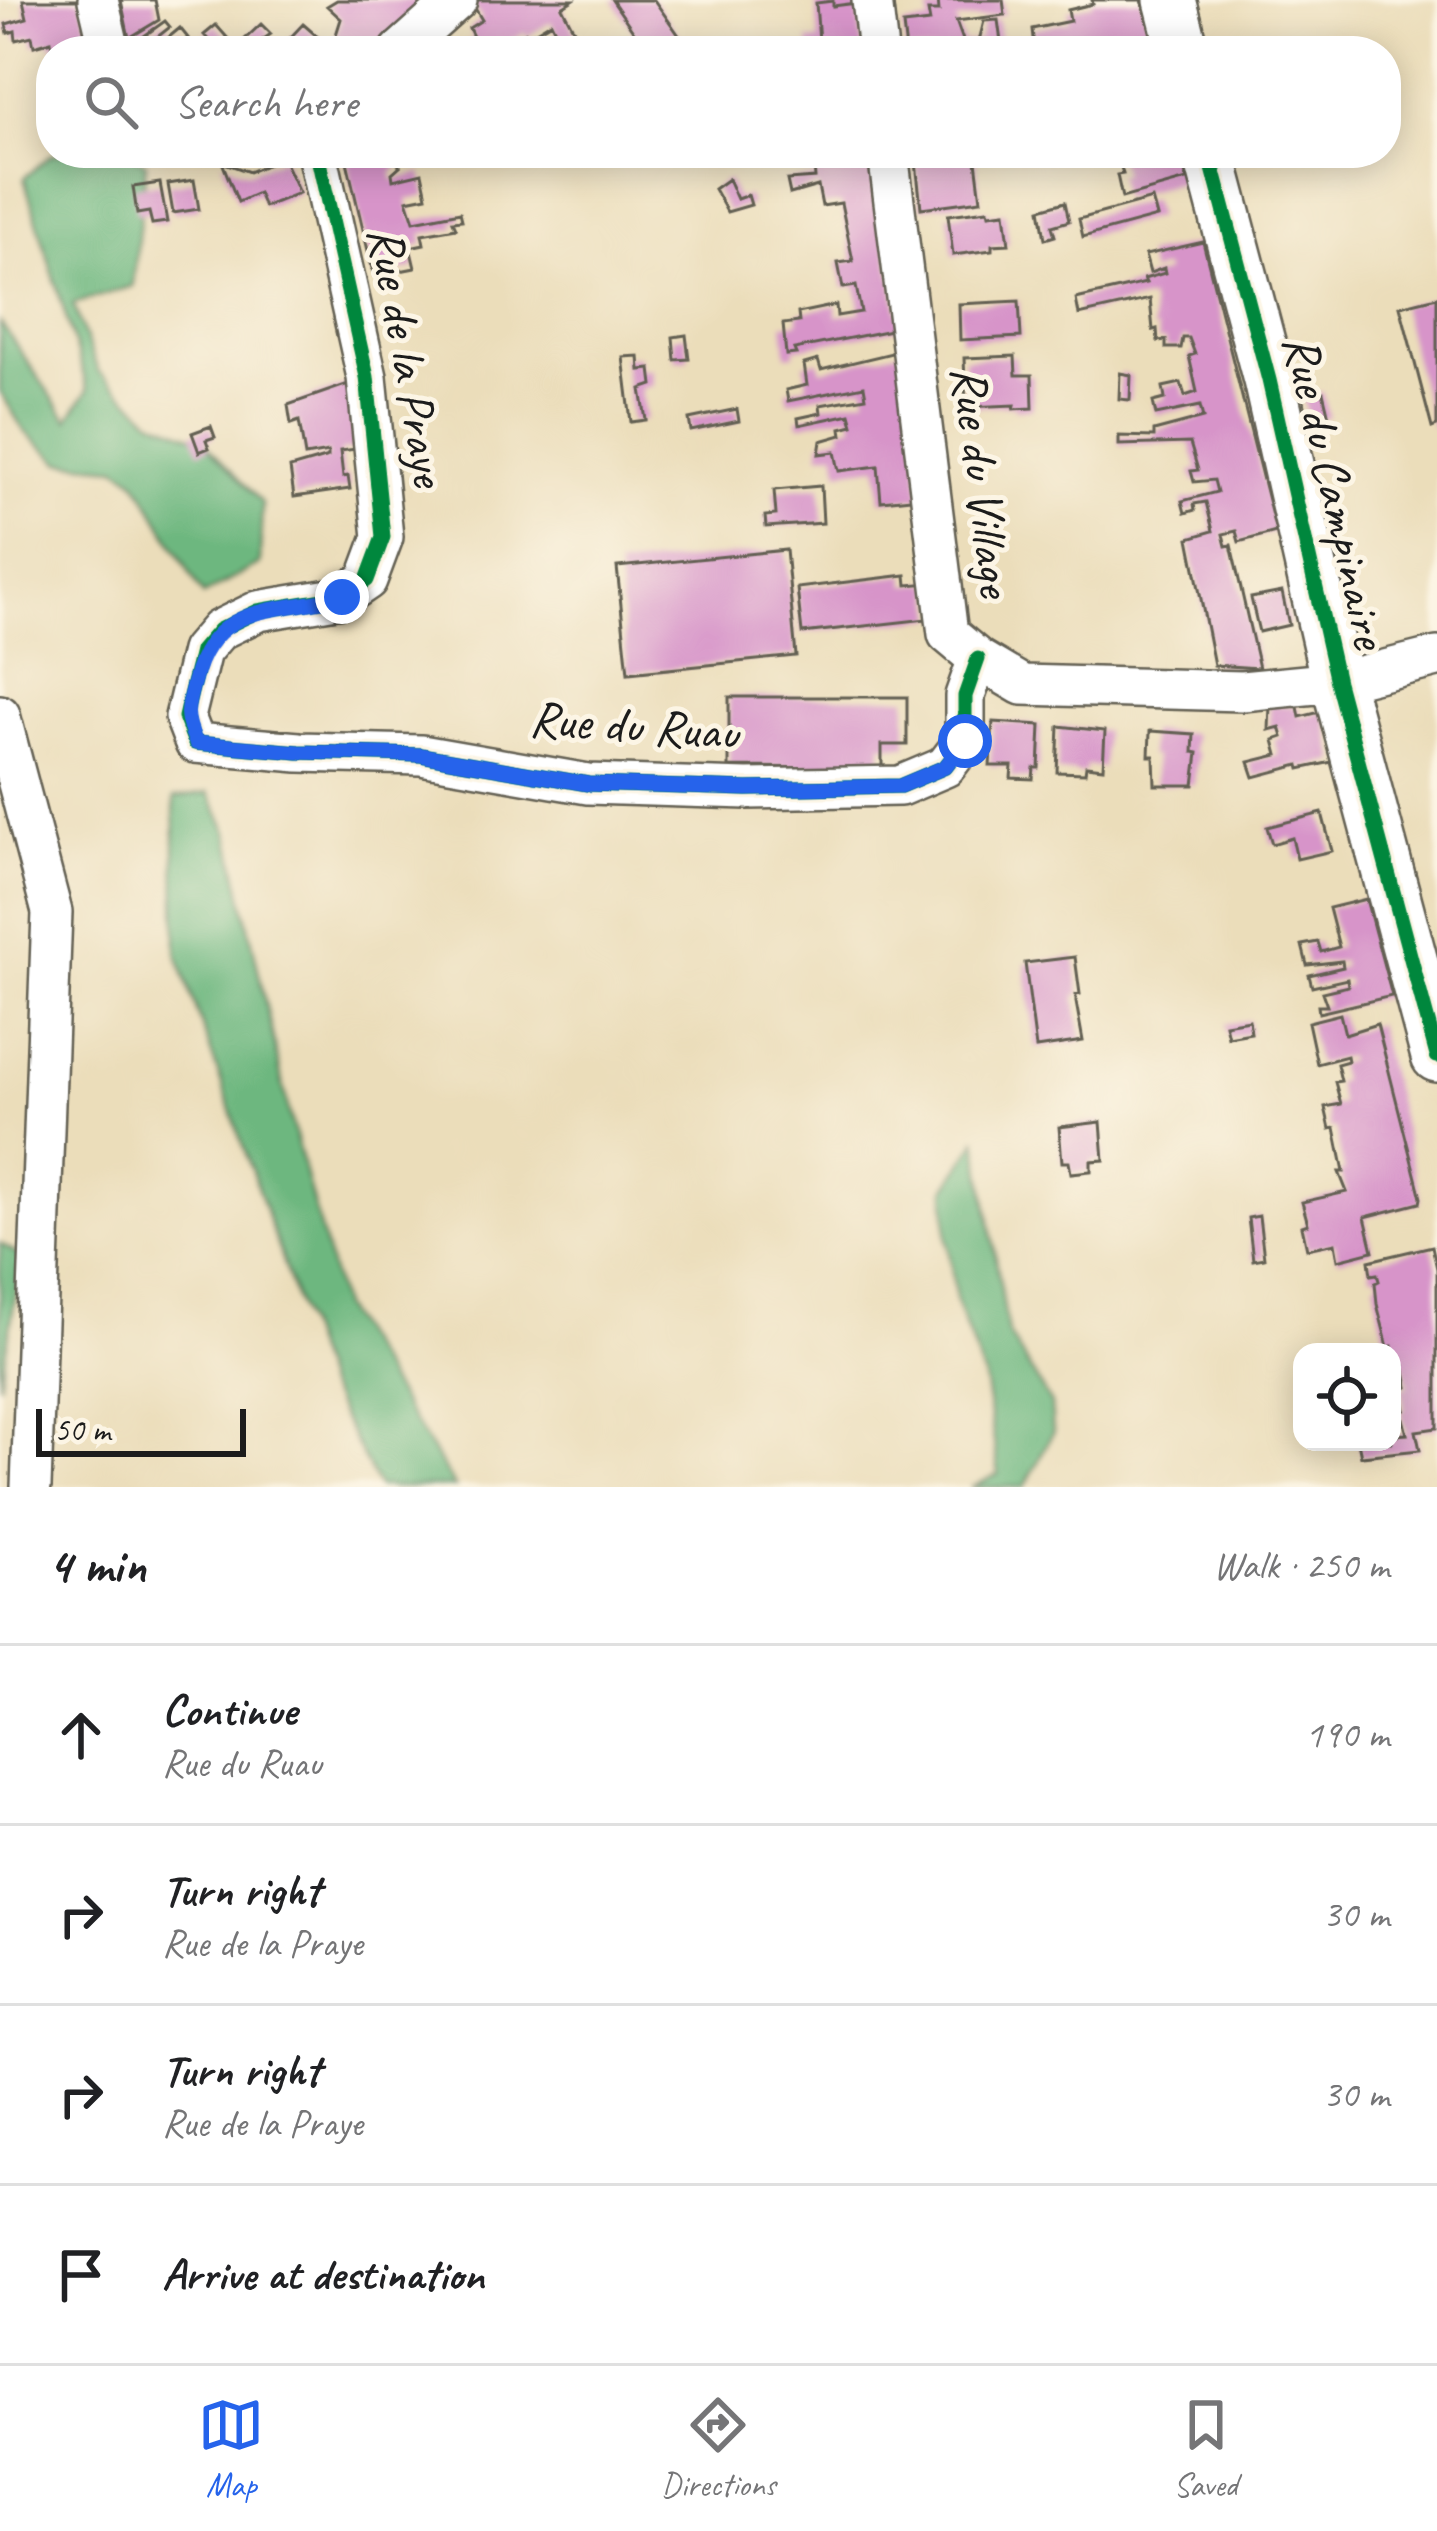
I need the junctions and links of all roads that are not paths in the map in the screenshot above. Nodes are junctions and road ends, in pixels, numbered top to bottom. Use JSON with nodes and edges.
{"nodes":[{"id":1,"x":98,"y":0,"type":"edge"},
{"id":2,"x":457,"y":0,"type":"edge"},
{"id":3,"x":872,"y":0,"type":"edge"},
{"id":4,"x":1169,"y":0,"type":"edge"},
{"id":5,"x":106,"y":36,"type":"edge"},
{"id":6,"x":417,"y":36,"type":"edge"},
{"id":7,"x":876,"y":36,"type":"edge"},
{"id":8,"x":1179,"y":36,"type":"edge"},
{"id":9,"x":320,"y":168,"type":"edge"},
{"id":10,"x":890,"y":168,"type":"edge"},
{"id":11,"x":1213,"y":168,"type":"edge"},
{"id":12,"x":1437,"y":657,"type":"edge"},
{"id":13,"x":978,"y":659,"type":"junction"},
{"id":14,"x":1337,"y":682,"type":"junction"},
{"id":15,"x":0,"y":715,"type":"edge"},
{"id":16,"x":196,"y":743,"type":"joint"},
{"id":17,"x":1437,"y":1057,"type":"edge"},
{"id":18,"x":31,"y":1487,"type":"edge"}],
"edges":[{"from":1,"to":5,"type":"street"},
{"from":2,"to":6,"type":"street"},
{"from":3,"to":7,"type":"street"},
{"from":4,"to":8,"type":"main road"},
{"from":9,"to":16,"type":"street","name":"Rue de la Praye"},
{"from":10,"to":13,"type":"street","name":"Rue du Village"},
{"from":11,"to":14,"type":"main road","name":"Rue du Campinaire"},
{"from":12,"to":14,"type":"street","name":"Rue du Village"},
{"from":13,"to":14,"type":"street","name":"Rue du Village"},
{"from":13,"to":16,"type":"street","name":"Rue du Ruau"},
{"from":14,"to":17,"type":"main road","name":"Rue du Campinaire"},
{"from":15,"to":18,"type":"street"}]}
